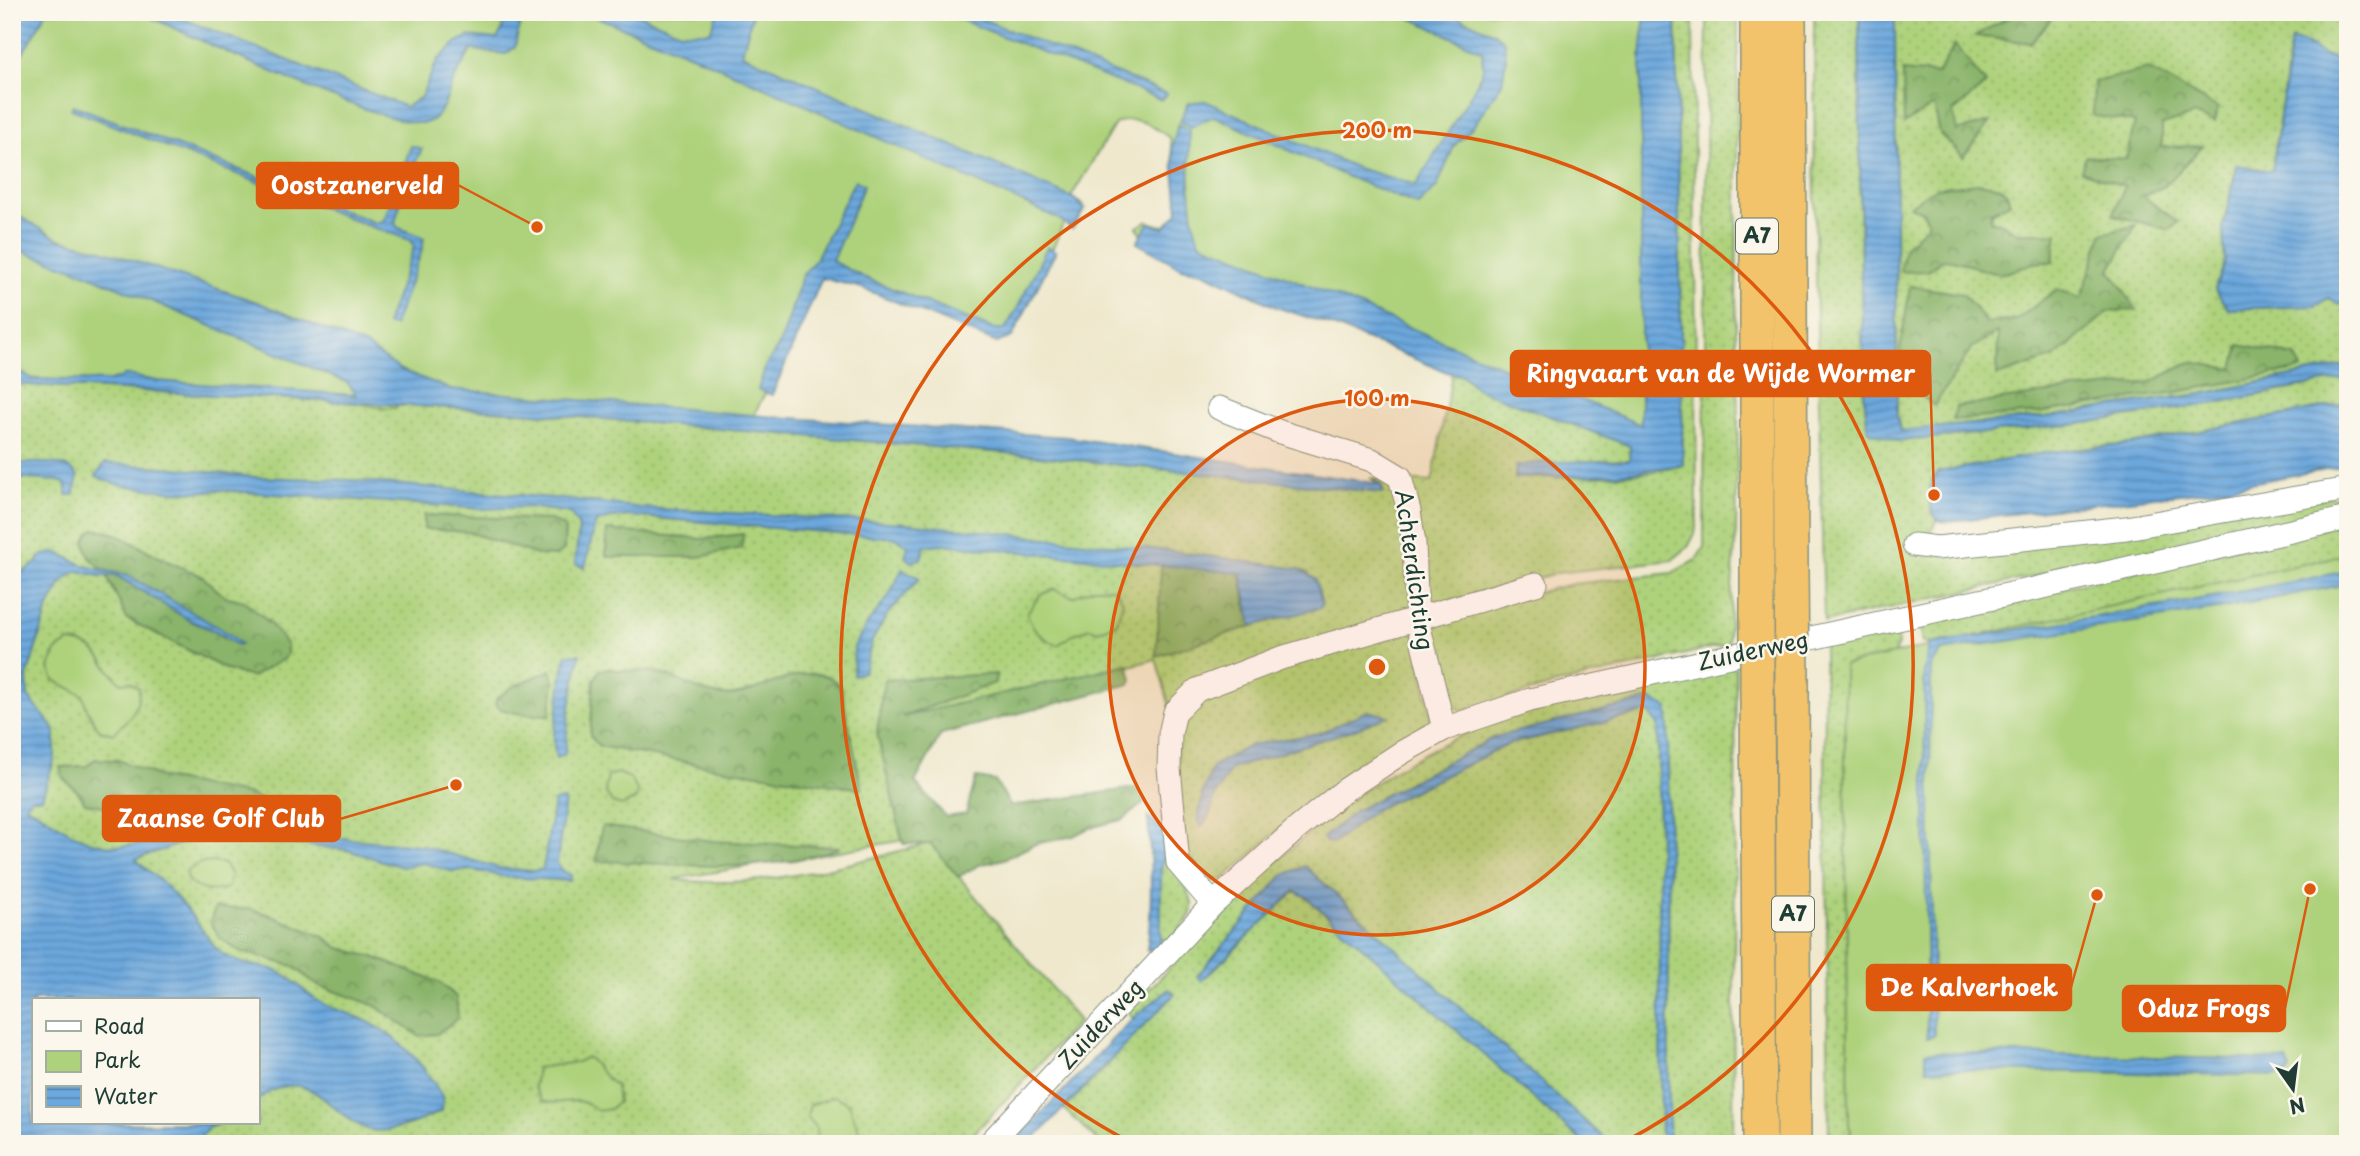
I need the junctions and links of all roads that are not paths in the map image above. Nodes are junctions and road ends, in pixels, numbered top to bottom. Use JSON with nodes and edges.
{"nodes":[{"id":1,"x":1757,"y":12,"type":"edge"},
{"id":2,"x":1789,"y":12,"type":"edge"},
{"id":3,"x":1219,"y":408,"type":"dead end"},
{"id":4,"x":2348,"y":489,"type":"edge"},
{"id":5,"x":2348,"y":518,"type":"edge"},
{"id":6,"x":1914,"y":545,"type":"dead end"},
{"id":7,"x":1536,"y":584,"type":"dead end"},
{"id":8,"x":1417,"y":619,"type":"junction"},
{"id":9,"x":1444,"y":729,"type":"junction"},
{"id":10,"x":1213,"y":905,"type":"junction"},
{"id":11,"x":989,"y":1144,"type":"edge"},
{"id":12,"x":1760,"y":1144,"type":"edge"},
{"id":13,"x":1794,"y":1144,"type":"edge"}],
"edges":[{"from":1,"to":12,"type":"highway","number":"A7","bridge":true},
{"from":2,"to":13,"type":"highway","number":"A7","bridge":true},
{"from":3,"to":8,"type":"street","name":"Achterdichting"},
{"from":4,"to":6,"type":"street"},
{"from":5,"to":9,"type":"street","name":"Zuiderweg"},
{"from":7,"to":8,"type":"street"},
{"from":8,"to":9,"type":"street","name":"Achterdichting"},
{"from":8,"to":10,"type":"street"},
{"from":9,"to":10,"type":"street","name":"Zuiderweg"},
{"from":10,"to":11,"type":"street","name":"Zuiderweg"}]}
